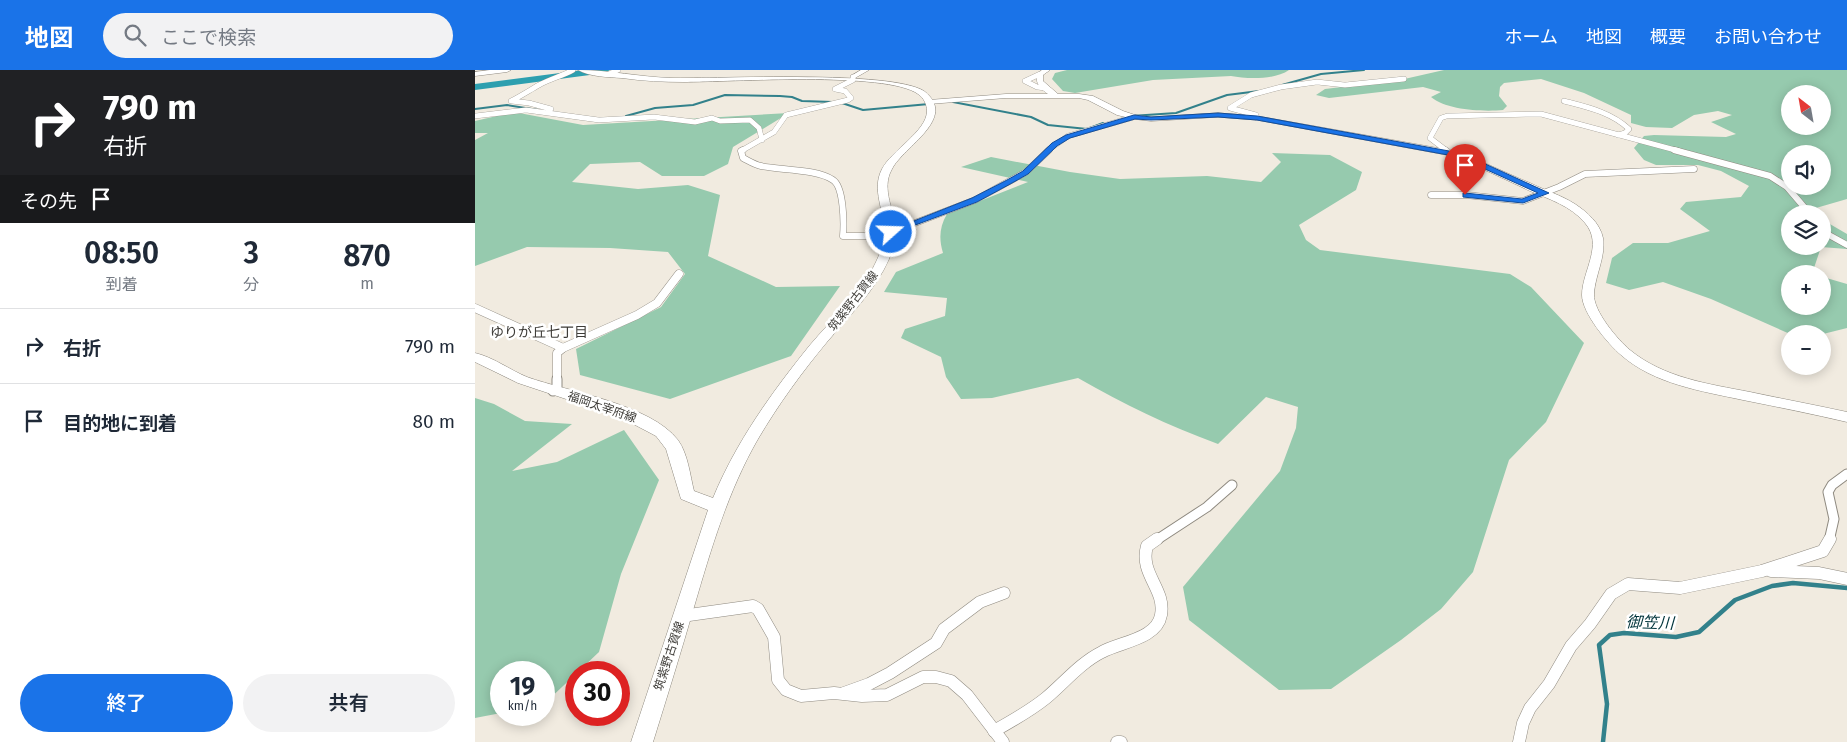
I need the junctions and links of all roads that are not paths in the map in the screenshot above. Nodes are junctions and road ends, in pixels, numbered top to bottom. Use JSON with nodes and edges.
{"nodes":[{"id":1,"x":507,"y":70,"type":"edge"},
{"id":2,"x":866,"y":70,"type":"edge"},
{"id":3,"x":1047,"y":70,"type":"edge"},
{"id":4,"x":571,"y":71,"type":"edge"},
{"id":5,"x":599,"y":72,"type":"edge"},
{"id":6,"x":475,"y":74,"type":"edge"},
{"id":7,"x":1040,"y":74,"type":"junction"},
{"id":8,"x":853,"y":77,"type":"junction"},
{"id":9,"x":1404,"y":78,"type":"dead end"},
{"id":10,"x":1045,"y":88,"type":"junction"},
{"id":11,"x":1055,"y":95,"type":"junction"},
{"id":12,"x":1563,"y":101,"type":"dead end"},
{"id":13,"x":929,"y":102,"type":"junction"},
{"id":14,"x":540,"y":113,"type":"junction"},
{"id":15,"x":475,"y":116,"type":"edge"},
{"id":16,"x":1134,"y":117,"type":"junction"},
{"id":17,"x":1257,"y":118,"type":"junction"},
{"id":18,"x":1618,"y":135,"type":"junction"},
{"id":19,"x":762,"y":140,"type":"junction"},
{"id":20,"x":1449,"y":153,"type":"junction"},
{"id":21,"x":1694,"y":170,"type":"dead end"},
{"id":22,"x":1545,"y":193,"type":"junction"},
{"id":23,"x":1431,"y":195,"type":"dead end"},
{"id":24,"x":1803,"y":205,"type":"edge"},
{"id":25,"x":891,"y":232,"type":"junction"},
{"id":26,"x":1831,"y":234,"type":"edge"},
{"id":27,"x":1847,"y":245,"type":"edge"},
{"id":28,"x":679,"y":274,"type":"dead end"},
{"id":29,"x":475,"y":308,"type":"edge"},
{"id":30,"x":563,"y":348,"type":"junction"},
{"id":31,"x":475,"y":357,"type":"edge"},
{"id":32,"x":553,"y":391,"type":"junction"},
{"id":33,"x":1847,"y":417,"type":"edge"},
{"id":34,"x":1847,"y":474,"type":"edge"},
{"id":35,"x":1232,"y":485,"type":"dead end"},
{"id":36,"x":717,"y":506,"type":"junction"},
{"id":37,"x":1762,"y":571,"type":"junction"},
{"id":38,"x":1847,"y":579,"type":"edge"},
{"id":39,"x":1004,"y":593,"type":"dead end"},
{"id":40,"x":682,"y":616,"type":"junction"},
{"id":41,"x":841,"y":694,"type":"junction"},
{"id":42,"x":994,"y":731,"type":"junction"},
{"id":43,"x":642,"y":742,"type":"edge"},
{"id":44,"x":1003,"y":742,"type":"edge"},
{"id":45,"x":1117,"y":742,"type":"edge"},
{"id":46,"x":1121,"y":742,"type":"edge"},
{"id":47,"x":1519,"y":742,"type":"edge"}],
"edges":[{"from":1,"to":6,"type":"main road"},
{"from":2,"to":8,"type":"street"},
{"from":3,"to":7,"type":"street"},
{"from":4,"to":14,"type":"street"},
{"from":5,"to":8,"type":"main road"},
{"from":7,"to":10,"type":"street"},
{"from":7,"to":10,"type":"street"},
{"from":8,"to":13,"type":"main road"},
{"from":8,"to":19,"type":"street"},
{"from":9,"to":17,"type":"street"},
{"from":10,"to":11,"type":"street"},
{"from":11,"to":13,"type":"street"},
{"from":11,"to":16,"type":"street"},
{"from":12,"to":18,"type":"street"},
{"from":13,"to":25,"type":"main road","name":"筑紫野古賀線"},
{"from":14,"to":15,"type":"street"},
{"from":14,"to":19,"type":"street"},
{"from":16,"to":17,"type":"street"},
{"from":16,"to":25,"type":"street"},
{"from":17,"to":20,"type":"street"},
{"from":18,"to":20,"type":"street"},
{"from":18,"to":24,"type":"street"},
{"from":19,"to":25,"type":"street"},
{"from":20,"to":22,"type":"street"},
{"from":21,"to":22,"type":"street"},
{"from":22,"to":23,"type":"street"},
{"from":22,"to":33,"type":"street"},
{"from":25,"to":36,"type":"main road","name":"筑紫野古賀線"},
{"from":26,"to":27,"type":"street"},
{"from":28,"to":30,"type":"street"},
{"from":29,"to":30,"type":"street"},
{"from":30,"to":32,"type":"street"},
{"from":31,"to":32,"type":"main road","name":"福岡太宰府線"},
{"from":32,"to":36,"type":"main road","name":"福岡太宰府線"},
{"from":34,"to":37,"type":"street"},
{"from":35,"to":42,"type":"street"},
{"from":36,"to":40,"type":"main road","name":"筑紫野古賀線"},
{"from":37,"to":38,"type":"street"},
{"from":37,"to":47,"type":"street"},
{"from":39,"to":41,"type":"street"},
{"from":40,"to":41,"type":"street"},
{"from":40,"to":43,"type":"main road","name":"筑紫野古賀線"},
{"from":41,"to":42,"type":"street"},
{"from":42,"to":44,"type":"street"},
{"from":45,"to":46,"type":"street"}]}
